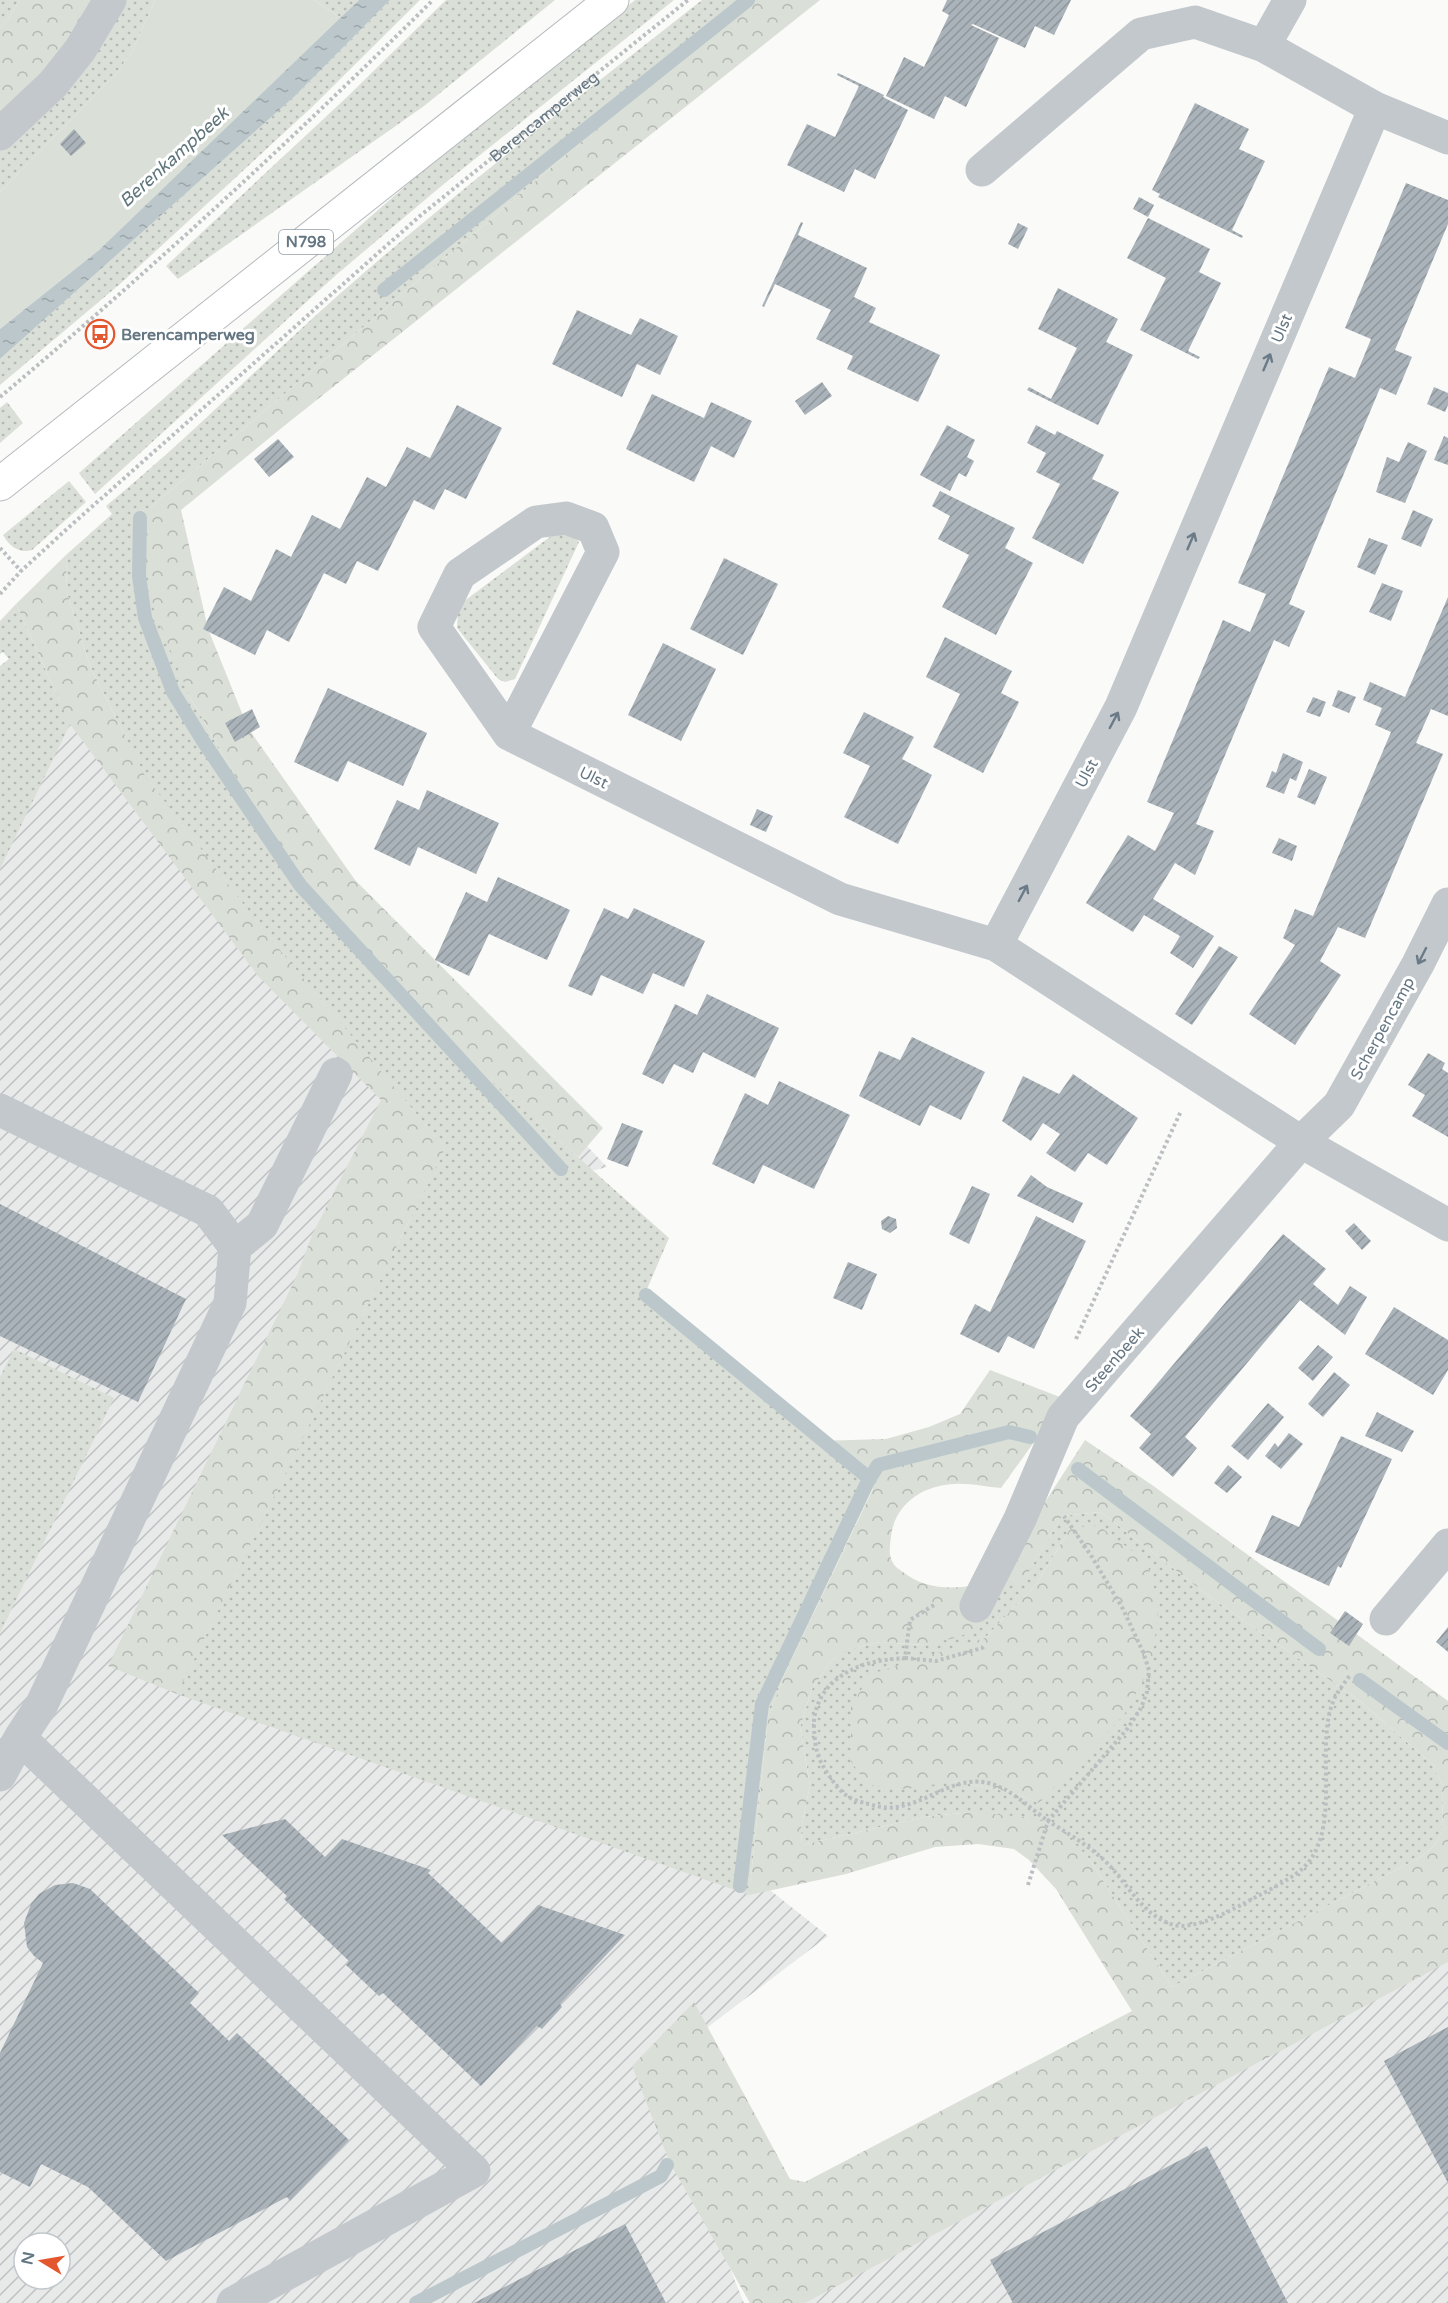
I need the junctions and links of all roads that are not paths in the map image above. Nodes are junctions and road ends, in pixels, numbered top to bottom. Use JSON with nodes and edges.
{"nodes":[{"id":1,"x":110,"y":0,"type":"edge"},
{"id":2,"x":612,"y":0,"type":"edge"},
{"id":3,"x":1290,"y":0,"type":"edge"},
{"id":4,"x":1264,"y":46,"type":"junction"},
{"id":5,"x":1375,"y":108,"type":"junction"},
{"id":6,"x":0,"y":134,"type":"edge"},
{"id":7,"x":1448,"y":138,"type":"edge"},
{"id":8,"x":982,"y":170,"type":"dead end"},
{"id":9,"x":0,"y":484,"type":"edge"},
{"id":10,"x":509,"y":734,"type":"junction"},
{"id":11,"x":1448,"y":904,"type":"edge"},
{"id":12,"x":996,"y":945,"type":"junction"},
{"id":13,"x":336,"y":1074,"type":"dead end"},
{"id":14,"x":0,"y":1110,"type":"edge"},
{"id":15,"x":1301,"y":1142,"type":"junction"},
{"id":16,"x":1448,"y":1225,"type":"edge"},
{"id":17,"x":235,"y":1247,"type":"junction"},
{"id":18,"x":1448,"y":1545,"type":"edge"},
{"id":19,"x":976,"y":1606,"type":"dead end"},
{"id":20,"x":1386,"y":1619,"type":"dead end"},
{"id":21,"x":20,"y":1738,"type":"junction"},
{"id":22,"x":0,"y":1775,"type":"edge"},
{"id":23,"x":233,"y":2303,"type":"edge"}],
"edges":[{"from":1,"to":6,"type":"street"},
{"from":2,"to":9,"type":"main road","number":"N798"},
{"from":3,"to":4,"type":"street"},
{"from":4,"to":5,"type":"street"},
{"from":4,"to":8,"type":"street"},
{"from":5,"to":7,"type":"street"},
{"from":12,"to":5,"type":"street","name":"Ulst","one_way":true},
{"from":10,"to":10,"type":"street","name":"Ulst"},
{"from":10,"to":12,"type":"street","name":"Ulst"},
{"from":11,"to":15,"type":"street","name":"Scherpencamp","one_way":true},
{"from":12,"to":15,"type":"street"},
{"from":13,"to":17,"type":"street"},
{"from":14,"to":17,"type":"street"},
{"from":15,"to":16,"type":"street"},
{"from":15,"to":19,"type":"street","name":"Steenbeek"},
{"from":17,"to":21,"type":"street"},
{"from":18,"to":20,"type":"street"},
{"from":21,"to":22,"type":"street"},
{"from":21,"to":23,"type":"street"}]}
